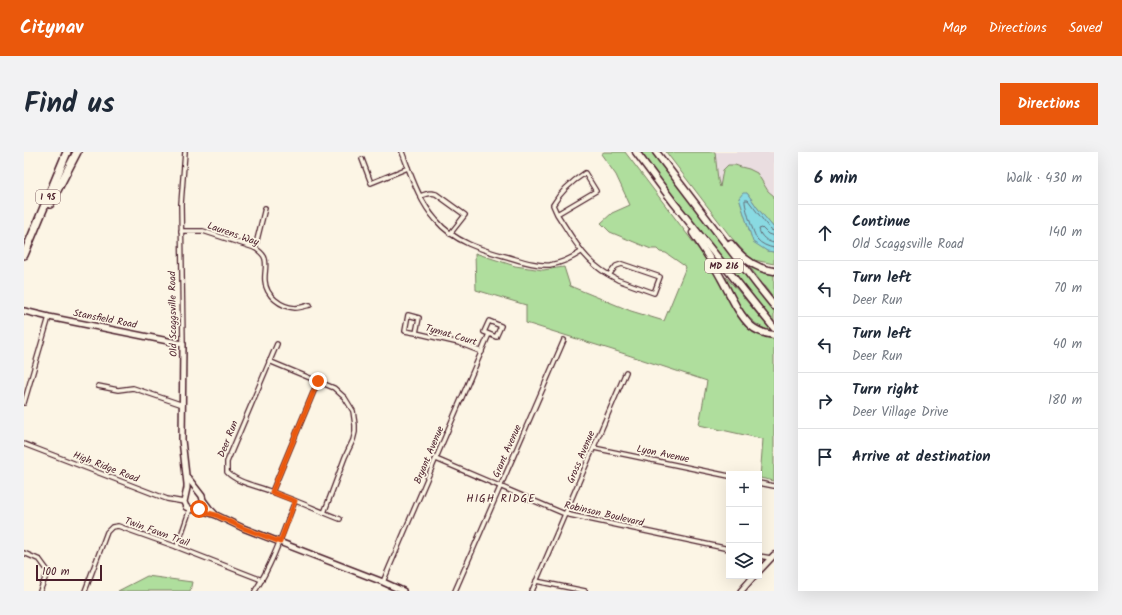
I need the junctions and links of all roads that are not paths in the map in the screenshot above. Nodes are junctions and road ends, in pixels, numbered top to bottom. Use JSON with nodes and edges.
{"nodes":[{"id":1,"x":68,"y":152,"type":"edge"},
{"id":2,"x":77,"y":152,"type":"edge"},
{"id":3,"x":185,"y":152,"type":"edge"},
{"id":4,"x":402,"y":152,"type":"edge"},
{"id":5,"x":636,"y":152,"type":"edge"},
{"id":6,"x":656,"y":152,"type":"edge"},
{"id":7,"x":362,"y":159,"type":"dead end"},
{"id":8,"x":408,"y":168,"type":"junction"},
{"id":9,"x":686,"y":192,"type":"junction"},
{"id":10,"x":420,"y":196,"type":"junction"},
{"id":11,"x":674,"y":203,"type":"junction"},
{"id":12,"x":265,"y":208,"type":"dead end"},
{"id":13,"x":557,"y":214,"type":"junction"},
{"id":14,"x":181,"y":231,"type":"junction"},
{"id":15,"x":450,"y":234,"type":"junction"},
{"id":16,"x":29,"y":243,"type":"junction"},
{"id":17,"x":255,"y":248,"type":"junction"},
{"id":18,"x":581,"y":252,"type":"junction"},
{"id":19,"x":24,"y":255,"type":"edge"},
{"id":20,"x":774,"y":271,"type":"edge"},
{"id":21,"x":609,"y":275,"type":"junction"},
{"id":22,"x":310,"y":305,"type":"dead end"},
{"id":23,"x":774,"y":306,"type":"edge"},
{"id":24,"x":24,"y":310,"type":"edge"},
{"id":25,"x":49,"y":317,"type":"junction"},
{"id":26,"x":774,"y":328,"type":"edge"},
{"id":27,"x":416,"y":333,"type":"junction"},
{"id":28,"x":489,"y":334,"type":"junction"},
{"id":29,"x":772,"y":335,"type":"edge"},
{"id":30,"x":564,"y":340,"type":"dead end"},
{"id":31,"x":183,"y":344,"type":"junction"},
{"id":32,"x":277,"y":344,"type":"dead end"},
{"id":33,"x":482,"y":352,"type":"junction"},
{"id":34,"x":270,"y":361,"type":"junction"},
{"id":35,"x":626,"y":372,"type":"dead end"},
{"id":36,"x":318,"y":381,"type":"junction"},
{"id":37,"x":98,"y":386,"type":"dead end"},
{"id":38,"x":24,"y":403,"type":"edge"},
{"id":39,"x":183,"y":405,"type":"junction"},
{"id":40,"x":24,"y":444,"type":"edge"},
{"id":41,"x":594,"y":448,"type":"junction"},
{"id":42,"x":436,"y":459,"type":"junction"},
{"id":43,"x":726,"y":475,"type":"edge"},
{"id":44,"x":186,"y":476,"type":"junction"},
{"id":45,"x":762,"y":484,"type":"edge"},
{"id":46,"x":774,"y":486,"type":"edge"},
{"id":47,"x":500,"y":487,"type":"junction"},
{"id":48,"x":272,"y":492,"type":"junction"},
{"id":49,"x":200,"y":493,"type":"junction"},
{"id":50,"x":185,"y":496,"type":"junction"},
{"id":51,"x":203,"y":500,"type":"junction"},
{"id":52,"x":295,"y":501,"type":"junction"},
{"id":53,"x":184,"y":502,"type":"junction"},
{"id":54,"x":190,"y":509,"type":"junction"},
{"id":55,"x":196,"y":510,"type":"junction"},
{"id":56,"x":324,"y":512,"type":"junction"},
{"id":57,"x":565,"y":514,"type":"junction"},
{"id":58,"x":216,"y":515,"type":"junction"},
{"id":59,"x":340,"y":519,"type":"dead end"},
{"id":60,"x":280,"y":542,"type":"junction"},
{"id":61,"x":177,"y":547,"type":"junction"},
{"id":62,"x":726,"y":548,"type":"edge"},
{"id":63,"x":24,"y":553,"type":"edge"},
{"id":64,"x":762,"y":556,"type":"edge"},
{"id":65,"x":772,"y":557,"type":"edge"},
{"id":66,"x":762,"y":568,"type":"edge"},
{"id":67,"x":751,"y":579,"type":"edge"},
{"id":68,"x":262,"y":580,"type":"junction"},
{"id":69,"x":536,"y":581,"type":"junction"},
{"id":70,"x":383,"y":582,"type":"junction"},
{"id":71,"x":40,"y":591,"type":"edge"},
{"id":72,"x":85,"y":591,"type":"edge"},
{"id":73,"x":255,"y":591,"type":"edge"},
{"id":74,"x":403,"y":591,"type":"edge"},
{"id":75,"x":455,"y":591,"type":"edge"},
{"id":76,"x":532,"y":591,"type":"edge"},
{"id":77,"x":585,"y":591,"type":"edge"},
{"id":78,"x":740,"y":591,"type":"edge"}],
"edges":[{"from":1,"to":16,"type":"highway","number":"I 95"},
{"from":2,"to":16,"type":"highway"},
{"from":3,"to":14,"type":"street","name":"Old Scaggsville Road"},
{"from":4,"to":8,"type":"street"},
{"from":5,"to":11,"type":"main road","number":"MD 216"},
{"from":6,"to":9,"type":"main road","number":"MD 216"},
{"from":7,"to":8,"type":"street"},
{"from":8,"to":10,"type":"street"},
{"from":9,"to":20,"type":"main road"},
{"from":9,"to":23,"type":"main road","number":"MD 216"},
{"from":10,"to":15,"type":"street"},
{"from":10,"to":15,"type":"street"},
{"from":11,"to":26,"type":"main road","number":"MD 216"},
{"from":11,"to":29,"type":"main road"},
{"from":12,"to":17,"type":"street"},
{"from":13,"to":13,"type":"street"},
{"from":13,"to":18,"type":"street"},
{"from":14,"to":17,"type":"street","name":"Laurens Way"},
{"from":14,"to":31,"type":"street","name":"Old Scaggsville Road"},
{"from":15,"to":18,"type":"street"},
{"from":16,"to":19,"type":"highway","number":"I 95"},
{"from":17,"to":22,"type":"street","name":"Laurens Way"},
{"from":18,"to":21,"type":"street"},
{"from":21,"to":21,"type":"street"},
{"from":24,"to":25,"type":"street","name":"Stansfield Road"},
{"from":25,"to":31,"type":"street","name":"Stansfield Road"},
{"from":25,"to":38,"type":"street"},
{"from":27,"to":27,"type":"street","name":"Tymat Court"},
{"from":27,"to":33,"type":"street","name":"Tymat Court"},
{"from":28,"to":28,"type":"street","name":"Bryant Avenue"},
{"from":28,"to":33,"type":"street","name":"Bryant Avenue"},
{"from":30,"to":47,"type":"street","name":"Grant Avenue"},
{"from":31,"to":39,"type":"street","name":"Old Scaggsville Road"},
{"from":32,"to":34,"type":"street","name":"Deer Run"},
{"from":33,"to":42,"type":"street","name":"Bryant Avenue"},
{"from":34,"to":36,"type":"street"},
{"from":34,"to":48,"type":"street","name":"Deer Run"},
{"from":35,"to":41,"type":"street","name":"Gross Avenue"},
{"from":36,"to":48,"type":"street"},
{"from":36,"to":56,"type":"street"},
{"from":37,"to":39,"type":"street"},
{"from":39,"to":44,"type":"street","name":"Old Scaggsville Road"},
{"from":40,"to":53,"type":"street","name":"High Ridge Road"},
{"from":41,"to":43,"type":"street","name":"Lyon Avenue"},
{"from":41,"to":57,"type":"street","name":"Gross Avenue"},
{"from":42,"to":47,"type":"street","name":"Robinson Boulevard"},
{"from":42,"to":70,"type":"street","name":"Bryant Avenue"},
{"from":44,"to":49,"type":"street"},
{"from":44,"to":50,"type":"street","name":"Old Scaggsville Road"},
{"from":45,"to":46,"type":"street"},
{"from":47,"to":57,"type":"street","name":"Robinson Boulevard"},
{"from":47,"to":75,"type":"street","name":"Grant Avenue"},
{"from":48,"to":52,"type":"street","name":"Deer Run"},
{"from":49,"to":50,"type":"street"},
{"from":49,"to":51,"type":"street"},
{"from":50,"to":53,"type":"street"},
{"from":51,"to":55,"type":"street"},
{"from":51,"to":58,"type":"street"},
{"from":52,"to":56,"type":"street","name":"Deer Run"},
{"from":52,"to":60,"type":"street"},
{"from":53,"to":54,"type":"street"},
{"from":54,"to":55,"type":"street"},
{"from":54,"to":61,"type":"street"},
{"from":55,"to":58,"type":"street"},
{"from":56,"to":59,"type":"street","name":"Deer Run"},
{"from":57,"to":62,"type":"street","name":"Robinson Boulevard"},
{"from":57,"to":69,"type":"street","name":"Gross Avenue"},
{"from":58,"to":60,"type":"street"},
{"from":60,"to":68,"type":"street"},
{"from":60,"to":70,"type":"street"},
{"from":61,"to":68,"type":"street","name":"Twin Fawn Trail"},
{"from":61,"to":72,"type":"street","name":"Twin Fawn Trail"},
{"from":63,"to":71,"type":"street"},
{"from":64,"to":65,"type":"street"},
{"from":65,"to":66,"type":"street"},
{"from":67,"to":78,"type":"street"},
{"from":68,"to":73,"type":"street"},
{"from":69,"to":76,"type":"street","name":"Gross Avenue"},
{"from":69,"to":77,"type":"street"},
{"from":70,"to":74,"type":"street"}]}
